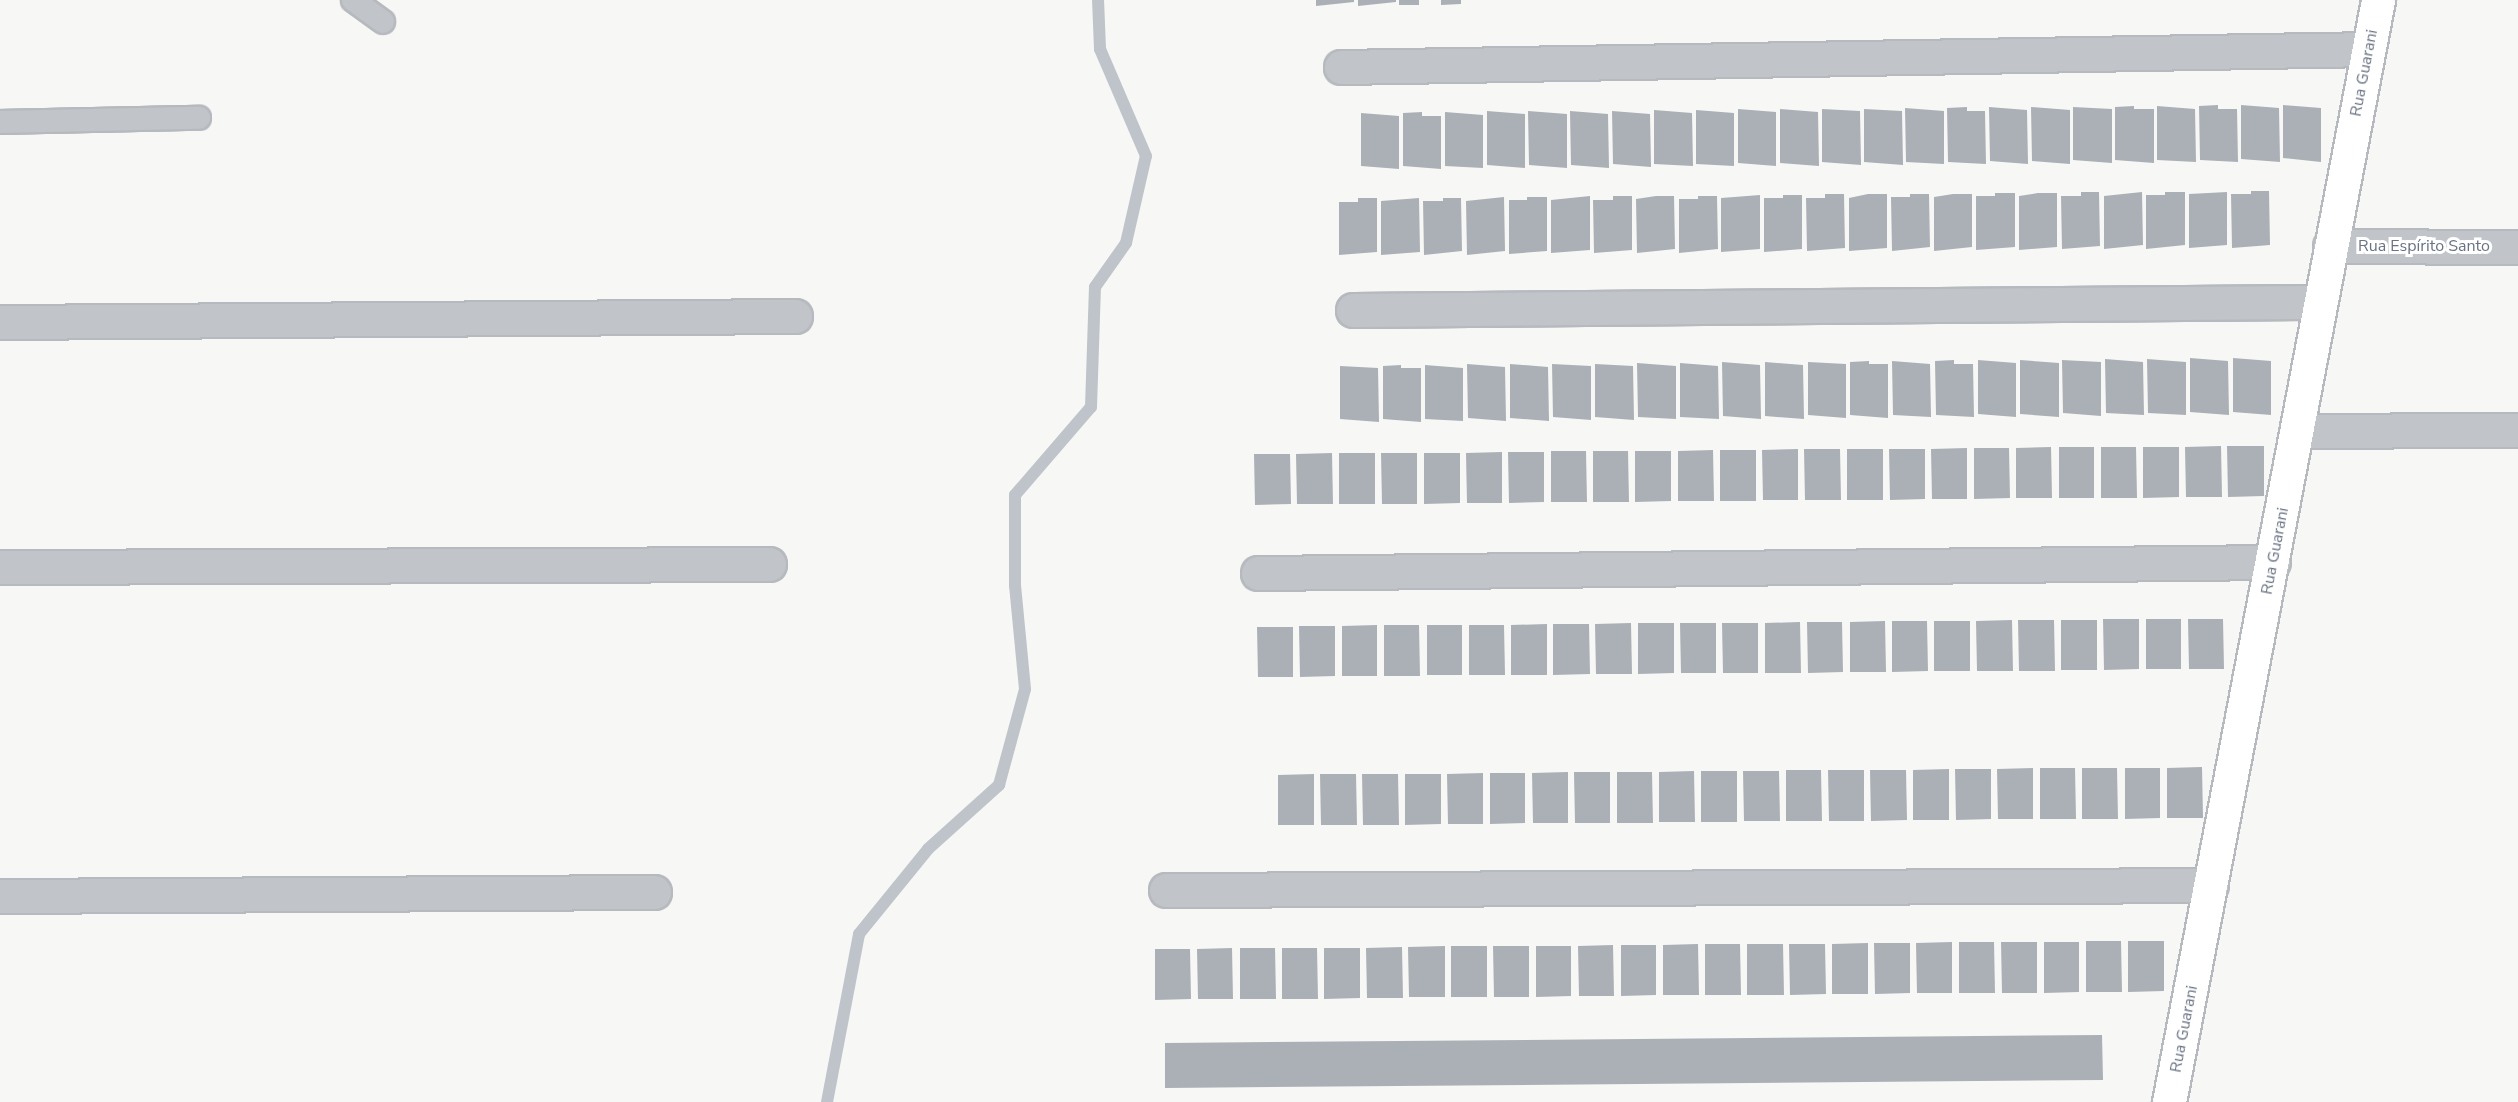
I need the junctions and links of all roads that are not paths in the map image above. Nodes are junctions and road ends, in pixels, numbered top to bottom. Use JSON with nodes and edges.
{"nodes":[{"id":1,"x":353,"y":0,"type":"edge"},
{"id":2,"x":2378,"y":0,"type":"edge"},
{"id":3,"x":383,"y":22,"type":"dead end"},
{"id":4,"x":2368,"y":49,"type":"junction"},
{"id":5,"x":1341,"y":67,"type":"dead end"},
{"id":6,"x":199,"y":117,"type":"dead end"},
{"id":7,"x":0,"y":123,"type":"edge"},
{"id":8,"x":2330,"y":246,"type":"junction"},
{"id":9,"x":2518,"y":247,"type":"edge"},
{"id":10,"x":2319,"y":307,"type":"junction"},
{"id":11,"x":1353,"y":310,"type":"dead end"},
{"id":12,"x":795,"y":316,"type":"dead end"},
{"id":13,"x":0,"y":322,"type":"edge"},
{"id":14,"x":2518,"y":430,"type":"edge"},
{"id":15,"x":2298,"y":431,"type":"junction"},
{"id":16,"x":2273,"y":562,"type":"junction"},
{"id":17,"x":769,"y":564,"type":"dead end"},
{"id":18,"x":0,"y":567,"type":"edge"},
{"id":19,"x":1258,"y":573,"type":"dead end"},
{"id":20,"x":2211,"y":885,"type":"junction"},
{"id":21,"x":1166,"y":890,"type":"dead end"},
{"id":22,"x":654,"y":892,"type":"dead end"},
{"id":23,"x":0,"y":896,"type":"edge"},
{"id":24,"x":2169,"y":1102,"type":"edge"}],
"edges":[{"from":1,"to":3,"type":"lane"},
{"from":2,"to":4,"type":"street","name":"Rua Guarani"},
{"from":4,"to":5,"type":"street"},
{"from":4,"to":8,"type":"street","name":"Rua Guarani"},
{"from":6,"to":7,"type":"lane"},
{"from":8,"to":9,"type":"street","name":"Rua Espírito Santo"},
{"from":8,"to":10,"type":"street","name":"Rua Guarani"},
{"from":10,"to":11,"type":"street"},
{"from":10,"to":15,"type":"street","name":"Rua Guarani"},
{"from":12,"to":13,"type":"street"},
{"from":14,"to":15,"type":"street"},
{"from":15,"to":16,"type":"street","name":"Rua Guarani"},
{"from":16,"to":19,"type":"street"},
{"from":16,"to":20,"type":"street","name":"Rua Guarani"},
{"from":17,"to":18,"type":"street"},
{"from":20,"to":21,"type":"street"},
{"from":20,"to":24,"type":"street","name":"Rua Guarani"},
{"from":22,"to":23,"type":"street"}]}
